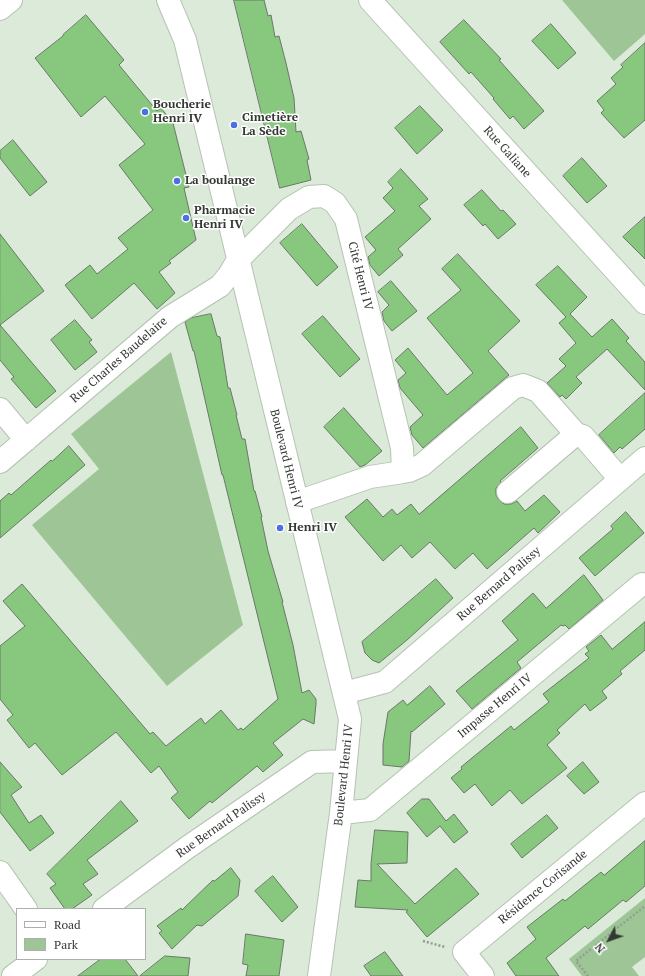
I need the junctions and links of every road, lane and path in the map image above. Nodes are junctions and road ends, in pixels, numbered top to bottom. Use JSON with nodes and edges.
{"nodes":[{"id":1,"x":11,"y":0,"type":"edge"},
{"id":2,"x":168,"y":0,"type":"edge"},
{"id":3,"x":185,"y":0,"type":"edge"},
{"id":4,"x":370,"y":0,"type":"edge"},
{"id":5,"x":0,"y":9,"type":"edge"},
{"id":6,"x":185,"y":40,"type":"junction"},
{"id":7,"x":238,"y":260,"type":"junction"},
{"id":8,"x":645,"y":303,"type":"edge"},
{"id":9,"x":0,"y":409,"type":"edge"},
{"id":10,"x":576,"y":434,"type":"junction"},
{"id":11,"x":26,"y":440,"type":"junction"},
{"id":12,"x":645,"y":458,"type":"edge"},
{"id":13,"x":0,"y":462,"type":"edge"},
{"id":14,"x":404,"y":472,"type":"junction"},
{"id":15,"x":620,"y":479,"type":"junction"},
{"id":16,"x":508,"y":492,"type":"dead end"},
{"id":17,"x":297,"y":502,"type":"junction"},
{"id":18,"x":642,"y":584,"type":"dead end"},
{"id":19,"x":344,"y":693,"type":"junction"},
{"id":20,"x":346,"y":761,"type":"junction"},
{"id":21,"x":645,"y":803,"type":"edge"},
{"id":22,"x":341,"y":813,"type":"junction"},
{"id":23,"x":0,"y":872,"type":"edge"},
{"id":24,"x":645,"y":906,"type":"edge"},
{"id":25,"x":25,"y":908,"type":"edge"},
{"id":26,"x":105,"y":908,"type":"edge"},
{"id":27,"x":35,"y":960,"type":"edge"},
{"id":28,"x":324,"y":971,"type":"edge"},
{"id":29,"x":13,"y":976,"type":"edge"},
{"id":30,"x":483,"y":976,"type":"edge"},
{"id":31,"x":588,"y":976,"type":"edge"}],
"edges":[{"from":1,"to":5,"type":"street"},
{"from":2,"to":6,"type":"street","name":"Boulevard Henri IV"},
{"from":3,"to":6,"type":"street","name":"Boulevard Henri IV"},
{"from":4,"to":8,"type":"street","name":"Rue Galiane"},
{"from":6,"to":7,"type":"street","name":"Boulevard Henri IV"},
{"from":7,"to":11,"type":"street","name":"Rue Charles Baudelaire"},
{"from":7,"to":14,"type":"street","name":"Cité Henri IV"},
{"from":7,"to":17,"type":"street","name":"Boulevard Henri IV"},
{"from":9,"to":11,"type":"street"},
{"from":10,"to":14,"type":"street"},
{"from":10,"to":15,"type":"street"},
{"from":10,"to":16,"type":"street"},
{"from":11,"to":13,"type":"street","name":"Rue Charles Baudelaire"},
{"from":12,"to":15,"type":"street","name":"Rue Bernard Palissy"},
{"from":14,"to":17,"type":"street"},
{"from":15,"to":19,"type":"street","name":"Rue Bernard Palissy"},
{"from":17,"to":19,"type":"street","name":"Boulevard Henri IV"},
{"from":18,"to":22,"type":"street","name":"Impasse Henri IV"},
{"from":19,"to":20,"type":"street","name":"Boulevard Henri IV"},
{"from":20,"to":22,"type":"street","name":"Boulevard Henri IV"},
{"from":20,"to":26,"type":"street","name":"Rue Bernard Palissy"},
{"from":21,"to":30,"type":"street","name":"Résidence Corisande"},
{"from":22,"to":28,"type":"street","name":"Boulevard Henri IV"},
{"from":23,"to":25,"type":"street"},
{"from":24,"to":31,"type":"path"},
{"from":27,"to":29,"type":"street"}]}
